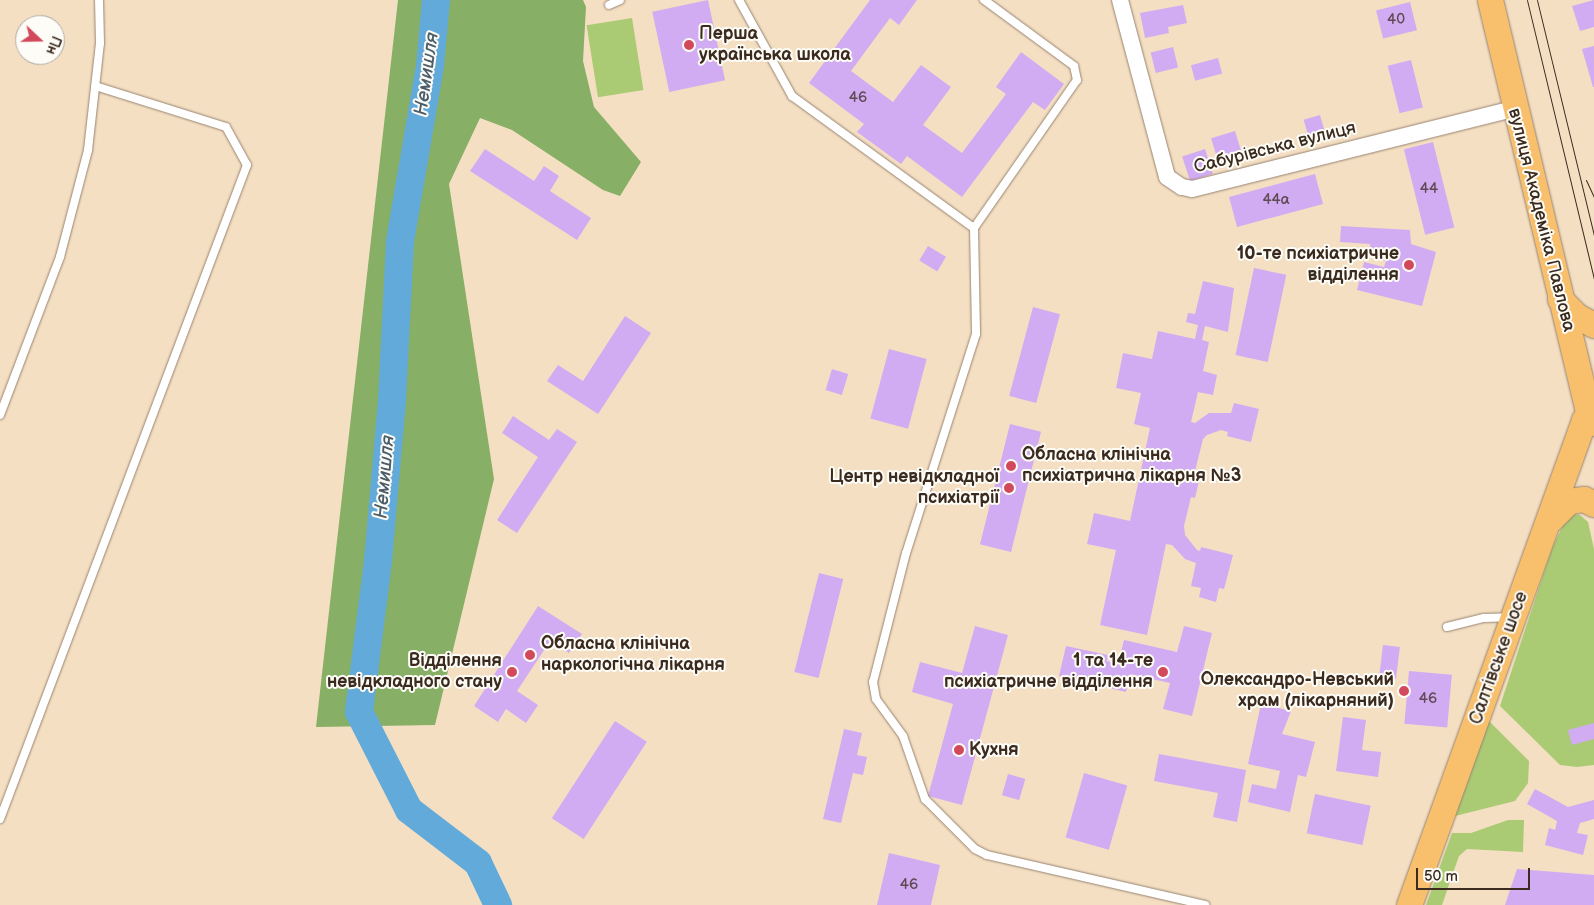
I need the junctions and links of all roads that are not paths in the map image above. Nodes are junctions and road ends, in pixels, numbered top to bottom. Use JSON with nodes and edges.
{"nodes":[{"id":1,"x":99,"y":0,"type":"edge"},
{"id":2,"x":620,"y":0,"type":"edge"},
{"id":3,"x":739,"y":0,"type":"edge"},
{"id":4,"x":984,"y":0,"type":"edge"},
{"id":5,"x":1120,"y":0,"type":"edge"},
{"id":6,"x":1490,"y":0,"type":"edge"},
{"id":7,"x":609,"y":5,"type":"dead end"},
{"id":8,"x":95,"y":86,"type":"junction"},
{"id":9,"x":1514,"y":109,"type":"junction"},
{"id":10,"x":974,"y":228,"type":"junction"},
{"id":11,"x":1560,"y":299,"type":"junction"},
{"id":12,"x":1594,"y":325,"type":"edge"},
{"id":13,"x":1591,"y":407,"type":"edge"},
{"id":14,"x":0,"y":415,"type":"edge"},
{"id":15,"x":1594,"y":439,"type":"edge"},
{"id":16,"x":1594,"y":504,"type":"edge"},
{"id":17,"x":1548,"y":522,"type":"junction"},
{"id":18,"x":1514,"y":617,"type":"junction"},
{"id":19,"x":1448,"y":627,"type":"dead end"},
{"id":20,"x":0,"y":819,"type":"edge"},
{"id":21,"x":1205,"y":905,"type":"edge"},
{"id":22,"x":1409,"y":905,"type":"edge"}],
"edges":[{"from":1,"to":8,"type":"lane"},
{"from":2,"to":7,"type":"lane"},
{"from":3,"to":10,"type":"lane"},
{"from":4,"to":10,"type":"lane"},
{"from":5,"to":9,"type":"street","name":"Сабурівська вулиця"},
{"from":6,"to":9,"type":"main road","name":"вулиця Академіка Павлова"},
{"from":8,"to":14,"type":"lane"},
{"from":8,"to":20,"type":"lane"},
{"from":9,"to":11,"type":"main road","name":"вулиця Академіка Павлова"},
{"from":10,"to":21,"type":"lane"},
{"from":11,"to":12,"type":"main road"},
{"from":11,"to":13,"type":"main road","name":"вулиця Академіка Павлова"},
{"from":13,"to":15,"type":"main road","name":"вулиця Академіка Павлова"},
{"from":13,"to":17,"type":"main road","name":"Салтівське шосе"},
{"from":16,"to":17,"type":"main road"},
{"from":17,"to":18,"type":"main road","name":"Салтівське шосе"},
{"from":18,"to":19,"type":"lane"},
{"from":18,"to":22,"type":"main road","name":"Салтівське шосе"}]}
